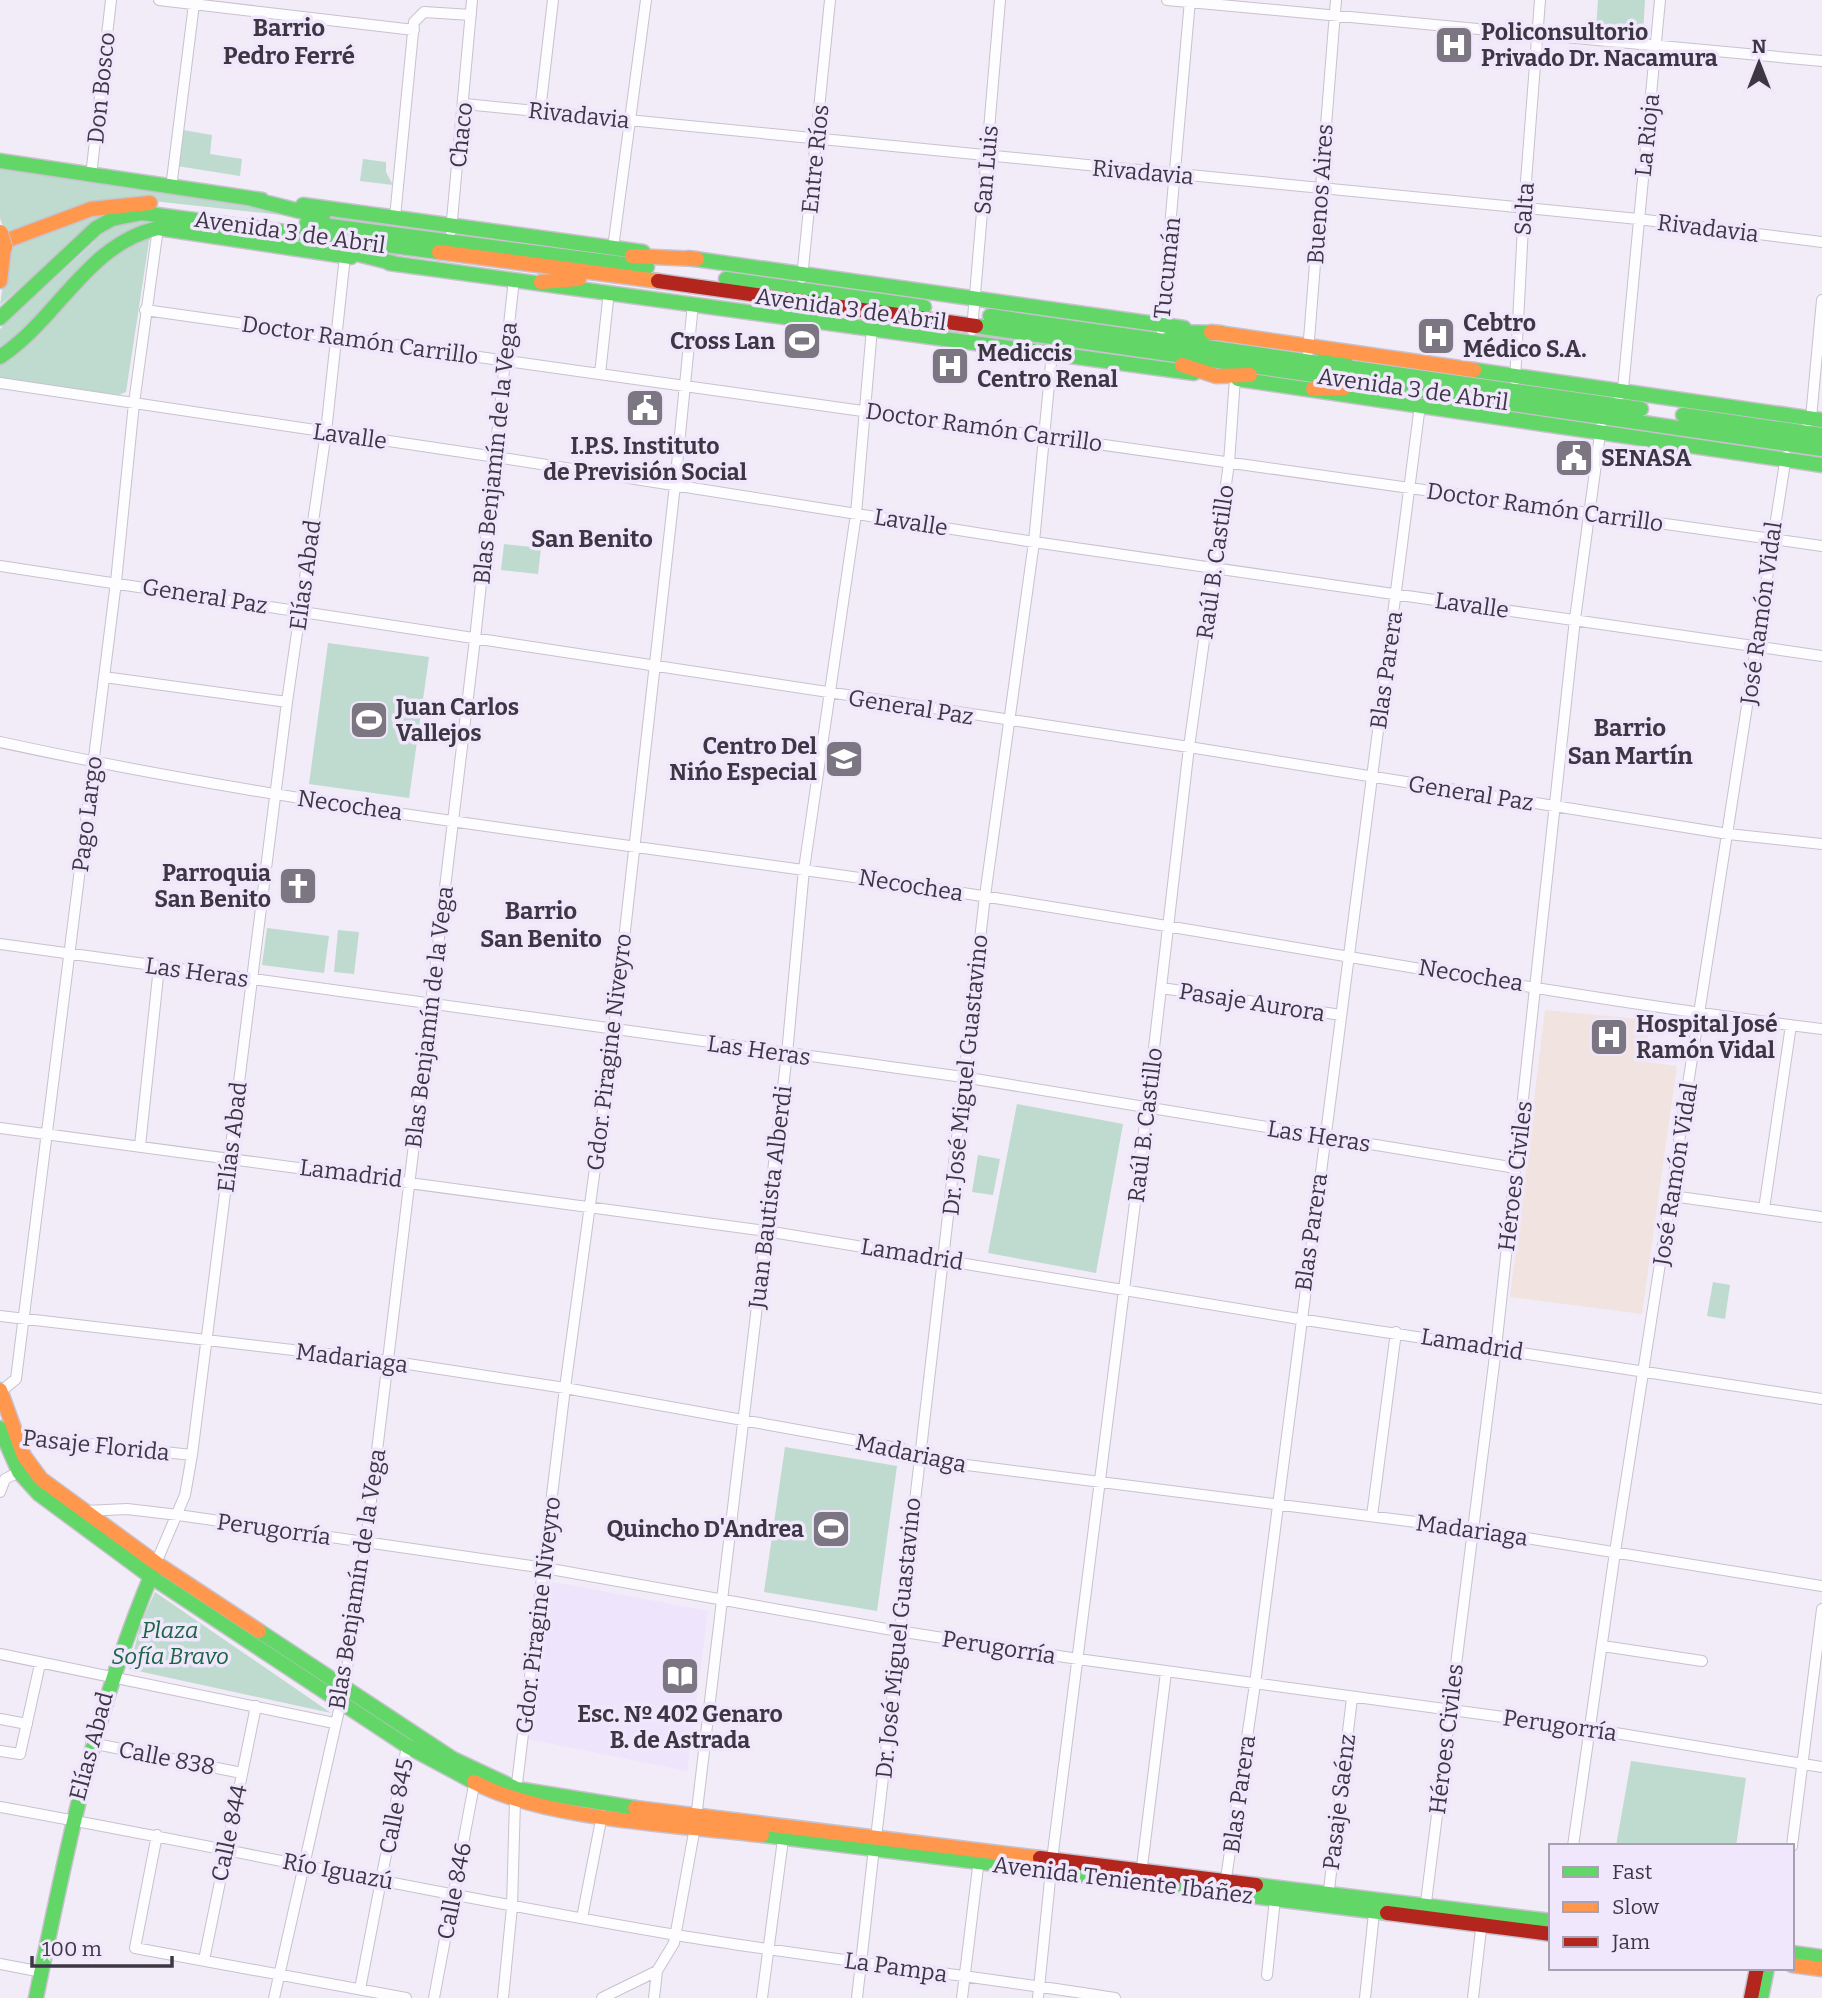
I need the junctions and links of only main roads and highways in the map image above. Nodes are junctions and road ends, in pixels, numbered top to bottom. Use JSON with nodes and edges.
{"nodes":[{"id":1,"x":0,"y":162,"type":"edge"},
{"id":2,"x":252,"y":199,"type":"junction"},
{"id":3,"x":218,"y":223,"type":"junction"},
{"id":4,"x":1,"y":241,"type":"edge"},
{"id":5,"x":447,"y":245,"type":"junction"},
{"id":6,"x":524,"y":250,"type":"junction"},
{"id":7,"x":697,"y":259,"type":"junction"},
{"id":8,"x":397,"y":264,"type":"junction"},
{"id":9,"x":0,"y":281,"type":"edge"},
{"id":10,"x":541,"y":282,"type":"junction"},
{"id":11,"x":698,"y":286,"type":"junction"},
{"id":12,"x":800,"y":296,"type":"junction"},
{"id":13,"x":0,"y":318,"type":"edge"},
{"id":14,"x":973,"y":319,"type":"junction"},
{"id":15,"x":1050,"y":338,"type":"junction"},
{"id":16,"x":1160,"y":346,"type":"junction"},
{"id":17,"x":0,"y":358,"type":"edge"},
{"id":18,"x":1308,"y":370,"type":"junction"},
{"id":19,"x":1216,"y":376,"type":"junction"},
{"id":20,"x":1457,"y":388,"type":"junction"},
{"id":21,"x":1513,"y":396,"type":"junction"},
{"id":22,"x":1816,"y":419,"type":"edge"},
{"id":23,"x":1822,"y":435,"type":"edge"},
{"id":24,"x":1796,"y":438,"type":"junction"},
{"id":25,"x":1822,"y":449,"type":"edge"},
{"id":26,"x":1822,"y":465,"type":"edge"},
{"id":27,"x":0,"y":1391,"type":"edge"},
{"id":28,"x":5,"y":1434,"type":"edge"},
{"id":29,"x":25,"y":1470,"type":"junction"},
{"id":30,"x":153,"y":1570,"type":"junction"},
{"id":31,"x":342,"y":1695,"type":"junction"},
{"id":32,"x":516,"y":1794,"type":"junction"},
{"id":33,"x":696,"y":1821,"type":"junction"},
{"id":34,"x":1225,"y":1886,"type":"junction"},
{"id":35,"x":1328,"y":1899,"type":"junction"},
{"id":36,"x":1424,"y":1913,"type":"junction"},
{"id":37,"x":1482,"y":1919,"type":"junction"},
{"id":38,"x":1549,"y":1921,"type":"edge"},
{"id":39,"x":1549,"y":1934,"type":"edge"},
{"id":40,"x":1794,"y":1953,"type":"edge"},
{"id":41,"x":1822,"y":1957,"type":"edge"},
{"id":42,"x":1794,"y":1965,"type":"edge"},
{"id":43,"x":1822,"y":1969,"type":"edge"},
{"id":44,"x":1757,"y":1970,"type":"edge"},
{"id":45,"x":1767,"y":1970,"type":"edge"},
{"id":46,"x":36,"y":1998,"type":"edge"},
{"id":47,"x":1751,"y":1998,"type":"edge"},
{"id":48,"x":1761,"y":1998,"type":"edge"}],
"edges":[{"from":1,"to":2,"type":"main road","name":"Avenida 3 de Abril"},
{"from":2,"to":5,"type":"main road"},
{"from":2,"to":5,"type":"main road","name":"Avenida 3 de Abril"},
{"from":3,"to":5,"type":"main road","name":"Avenida 3 de Abril"},
{"from":3,"to":8,"type":"main road"},
{"from":3,"to":13,"type":"main road","name":"Avenida 3 de Abril"},
{"from":4,"to":5,"type":"main road","name":"Avenida 3 de Abril"},
{"from":4,"to":9,"type":"main road"},
{"from":5,"to":6,"type":"main road","name":"Avenida 3 de Abril"},
{"from":5,"to":7,"type":"main road","name":"Avenida 3 de Abril"},
{"from":5,"to":8,"type":"main road","name":"Avenida 3 de Abril"},
{"from":5,"to":10,"type":"main road","name":"Avenida 3 de Abril"},
{"from":5,"to":11,"type":"main road","name":"Avenida 3 de Abril"},
{"from":6,"to":7,"type":"main road"},
{"from":6,"to":12,"type":"main road","name":"Avenida 3 de Abril"},
{"from":7,"to":12,"type":"main road","name":"Avenida 3 de Abril"},
{"from":8,"to":17,"type":"main road","name":"Avenida 3 de Abril"},
{"from":10,"to":11,"type":"main road"},
{"from":10,"to":12,"type":"main road","name":"Avenida 3 de Abril"},
{"from":11,"to":12,"type":"main road","name":"Avenida 3 de Abril"},
{"from":12,"to":14,"type":"main road","name":"Avenida 3 de Abril"},
{"from":12,"to":14,"type":"main road","name":"Avenida 3 de Abril"},
{"from":14,"to":15,"type":"main road","name":"Avenida 3 de Abril"},
{"from":14,"to":16,"type":"main road","name":"Avenida 3 de Abril"},
{"from":15,"to":16,"type":"main road"},
{"from":15,"to":16,"type":"main road"},
{"from":16,"to":18,"type":"main road","name":"Avenida 3 de Abril"},
{"from":16,"to":18,"type":"main road","name":"Avenida 3 de Abril"},
{"from":16,"to":19,"type":"main road"},
{"from":18,"to":19,"type":"main road"},
{"from":18,"to":19,"type":"main road","name":"Avenida 3 de Abril"},
{"from":18,"to":20,"type":"main road"},
{"from":18,"to":20,"type":"main road"},
{"from":18,"to":21,"type":"main road","name":"Avenida 3 de Abril"},
{"from":18,"to":21,"type":"main road","name":"Avenida 3 de Abril"},
{"from":20,"to":21,"type":"main road","name":"Avenida 3 de Abril"},
{"from":21,"to":22,"type":"main road","name":"Avenida 3 de Abril"},
{"from":21,"to":24,"type":"main road","name":"Avenida 3 de Abril"},
{"from":21,"to":26,"type":"main road","name":"Avenida 3 de Abril"},
{"from":23,"to":24,"type":"main road","name":"Avenida 3 de Abril"},
{"from":24,"to":25,"type":"main road","name":"Avenida 3 de Abril"},
{"from":27,"to":28,"type":"main road"},
{"from":28,"to":29,"type":"main road"},
{"from":29,"to":30,"type":"main road"},
{"from":29,"to":30,"type":"main road"},
{"from":30,"to":31,"type":"main road"},
{"from":30,"to":46,"type":"main road","name":"Elías Abad"},
{"from":31,"to":32,"type":"main road"},
{"from":31,"to":32,"type":"main road"},
{"from":32,"to":33,"type":"main road"},
{"from":32,"to":33,"type":"main road"},
{"from":33,"to":34,"type":"main road","name":"Avenida Teniente Ibáñez"},
{"from":34,"to":35,"type":"main road","name":"Avenida Teniente Ibáñez"},
{"from":34,"to":35,"type":"main road","name":"Avenida Teniente Ibáñez"},
{"from":35,"to":36,"type":"main road","name":"Avenida Teniente Ibáñez"},
{"from":35,"to":36,"type":"main road","name":"Avenida Teniente Ibáñez"},
{"from":36,"to":37,"type":"main road","name":"Avenida Teniente Ibáñez"},
{"from":37,"to":38,"type":"main road","name":"Avenida Teniente Ibáñez"},
{"from":37,"to":39,"type":"main road","name":"Avenida Teniente Ibáñez"},
{"from":40,"to":41,"type":"main road"},
{"from":42,"to":43,"type":"main road"},
{"from":44,"to":47,"type":"main road"},
{"from":45,"to":48,"type":"main road"}]}
